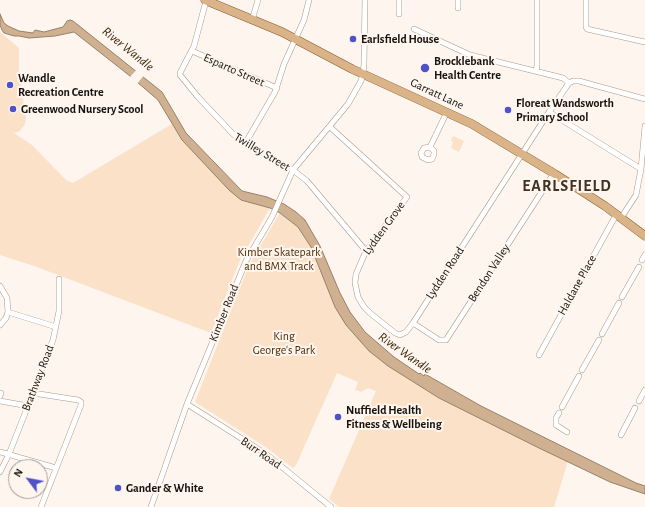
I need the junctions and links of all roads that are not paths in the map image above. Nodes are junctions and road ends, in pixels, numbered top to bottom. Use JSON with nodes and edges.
{"nodes":[{"id":1,"x":258,"y":0,"type":"edge"},
{"id":2,"x":309,"y":0,"type":"edge"},
{"id":3,"x":365,"y":0,"type":"edge"},
{"id":4,"x":399,"y":0,"type":"edge"},
{"id":5,"x":458,"y":0,"type":"edge"},
{"id":6,"x":537,"y":0,"type":"edge"},
{"id":7,"x":586,"y":0,"type":"edge"},
{"id":8,"x":207,"y":1,"type":"edge"},
{"id":9,"x":458,"y":8,"type":"dead end"},
{"id":10,"x":399,"y":14,"type":"dead end"},
{"id":11,"x":252,"y":20,"type":"junction"},
{"id":12,"x":414,"y":30,"type":"dead end"},
{"id":13,"x":296,"y":39,"type":"junction"},
{"id":14,"x":645,"y":42,"type":"edge"},
{"id":15,"x":192,"y":51,"type":"junction"},
{"id":16,"x":536,"y":70,"type":"junction"},
{"id":17,"x":363,"y":74,"type":"junction"},
{"id":18,"x":569,"y":83,"type":"junction"},
{"id":19,"x":276,"y":88,"type":"junction"},
{"id":20,"x":645,"y":98,"type":"edge"},
{"id":21,"x":447,"y":112,"type":"junction"},
{"id":22,"x":549,"y":112,"type":"junction"},
{"id":23,"x":330,"y":126,"type":"junction"},
{"id":24,"x":645,"y":126,"type":"edge"},
{"id":25,"x":246,"y":142,"type":"junction"},
{"id":26,"x":430,"y":147,"type":"dead end"},
{"id":27,"x":522,"y":154,"type":"junction"},
{"id":28,"x":640,"y":169,"type":"junction"},
{"id":29,"x":293,"y":170,"type":"junction"},
{"id":30,"x":554,"y":173,"type":"junction"},
{"id":31,"x":618,"y":217,"type":"junction"},
{"id":32,"x":645,"y":236,"type":"edge"},
{"id":33,"x":366,"y":251,"type":"junction"},
{"id":34,"x":639,"y":267,"type":"dead end"},
{"id":35,"x":59,"y":279,"type":"dead end"},
{"id":36,"x":0,"y":286,"type":"edge"},
{"id":37,"x":357,"y":290,"type":"joint"},
{"id":38,"x":622,"y":297,"type":"dead end"},
{"id":39,"x":619,"y":303,"type":"dead end"},
{"id":40,"x":8,"y":312,"type":"junction"},
{"id":41,"x":412,"y":323,"type":"junction"},
{"id":42,"x":0,"y":325,"type":"edge"},
{"id":43,"x":56,"y":327,"type":"junction"},
{"id":44,"x":602,"y":334,"type":"dead end"},
{"id":45,"x":598,"y":340,"type":"dead end"},
{"id":46,"x":539,"y":354,"type":"dead end"},
{"id":47,"x":582,"y":370,"type":"dead end"},
{"id":48,"x":578,"y":376,"type":"dead end"},
{"id":49,"x":645,"y":390,"type":"edge"},
{"id":50,"x":33,"y":393,"type":"junction"},
{"id":51,"x":0,"y":401,"type":"edge"},
{"id":52,"x":639,"y":401,"type":"dead end"},
{"id":53,"x":188,"y":404,"type":"junction"},
{"id":54,"x":28,"y":406,"type":"junction"},
{"id":55,"x":562,"y":407,"type":"dead end"},
{"id":56,"x":635,"y":408,"type":"dead end"},
{"id":57,"x":559,"y":413,"type":"dead end"},
{"id":58,"x":567,"y":432,"type":"dead end"},
{"id":59,"x":621,"y":435,"type":"dead end"},
{"id":60,"x":0,"y":452,"type":"edge"},
{"id":61,"x":9,"y":454,"type":"junction"},
{"id":62,"x":56,"y":468,"type":"junction"},
{"id":63,"x":0,"y":472,"type":"edge"},
{"id":64,"x":41,"y":507,"type":"edge"},
{"id":65,"x":151,"y":507,"type":"edge"},
{"id":66,"x":331,"y":507,"type":"edge"}],
"edges":[{"from":1,"to":11,"type":"street"},
{"from":2,"to":13,"type":"street"},
{"from":3,"to":17,"type":"street"},
{"from":4,"to":10,"type":"street"},
{"from":5,"to":9,"type":"street"},
{"from":6,"to":16,"type":"street"},
{"from":7,"to":14,"type":"street"},
{"from":8,"to":11,"type":"main road","name":"Garratt Lane"},
{"from":8,"to":15,"type":"street","name":"Twilley Street"},
{"from":11,"to":13,"type":"main road","name":"Garratt Lane"},
{"from":12,"to":16,"type":"street"},
{"from":13,"to":17,"type":"main road","name":"Garratt Lane"},
{"from":13,"to":19,"type":"street"},
{"from":15,"to":19,"type":"street","name":"Esparto Street"},
{"from":15,"to":25,"type":"street","name":"Twilley Street"},
{"from":16,"to":18,"type":"street"},
{"from":17,"to":21,"type":"main road","name":"Garratt Lane"},
{"from":17,"to":23,"type":"street","name":"Kimber Road"},
{"from":18,"to":20,"type":"street"},
{"from":18,"to":22,"type":"street","name":"Lydden Road"},
{"from":19,"to":25,"type":"street"},
{"from":21,"to":26,"type":"street"},
{"from":21,"to":27,"type":"main road","name":"Garratt Lane"},
{"from":22,"to":27,"type":"street","name":"Lydden Road"},
{"from":22,"to":28,"type":"street"},
{"from":23,"to":29,"type":"street","name":"Kimber Road"},
{"from":23,"to":33,"type":"street","name":"Lydden Grove"},
{"from":24,"to":28,"type":"street","name":"Haldane Place"},
{"from":25,"to":29,"type":"street","name":"Twilley Street"},
{"from":27,"to":30,"type":"main road","name":"Garratt Lane"},
{"from":27,"to":41,"type":"street","name":"Lydden Road"},
{"from":28,"to":31,"type":"street","name":"Haldane Place"},
{"from":29,"to":33,"type":"street","name":"Twilley Street"},
{"from":29,"to":53,"type":"street","name":"Kimber Road"},
{"from":30,"to":31,"type":"main road","name":"Garratt Lane"},
{"from":30,"to":41,"type":"street","name":"Bendon Valley"},
{"from":31,"to":32,"type":"main road","name":"Garratt Lane"},
{"from":31,"to":46,"type":"street","name":"Haldane Place"},
{"from":33,"to":37,"type":"street","name":"Lydden Grove"},
{"from":34,"to":38,"type":"street"},
{"from":35,"to":43,"type":"street","name":"Brathway Road"},
{"from":36,"to":40,"type":"street"},
{"from":37,"to":41,"type":"street","name":"Lydden Road"},
{"from":39,"to":44,"type":"street"},
{"from":40,"to":42,"type":"street"},
{"from":40,"to":43,"type":"street"},
{"from":43,"to":50,"type":"street","name":"Brathway Road"},
{"from":45,"to":47,"type":"street"},
{"from":48,"to":55,"type":"street"},
{"from":49,"to":52,"type":"street"},
{"from":50,"to":54,"type":"street","name":"Brathway Road"},
{"from":50,"to":62,"type":"street"},
{"from":51,"to":54,"type":"street"},
{"from":53,"to":65,"type":"street","name":"Kimber Road"},
{"from":53,"to":66,"type":"street","name":"Burr Road"},
{"from":54,"to":61,"type":"street","name":"Brathway Road"},
{"from":56,"to":59,"type":"street"},
{"from":57,"to":58,"type":"street"},
{"from":60,"to":61,"type":"street"},
{"from":61,"to":62,"type":"street"},
{"from":61,"to":63,"type":"street","name":"Brathway Road"},
{"from":62,"to":64,"type":"street"}]}
